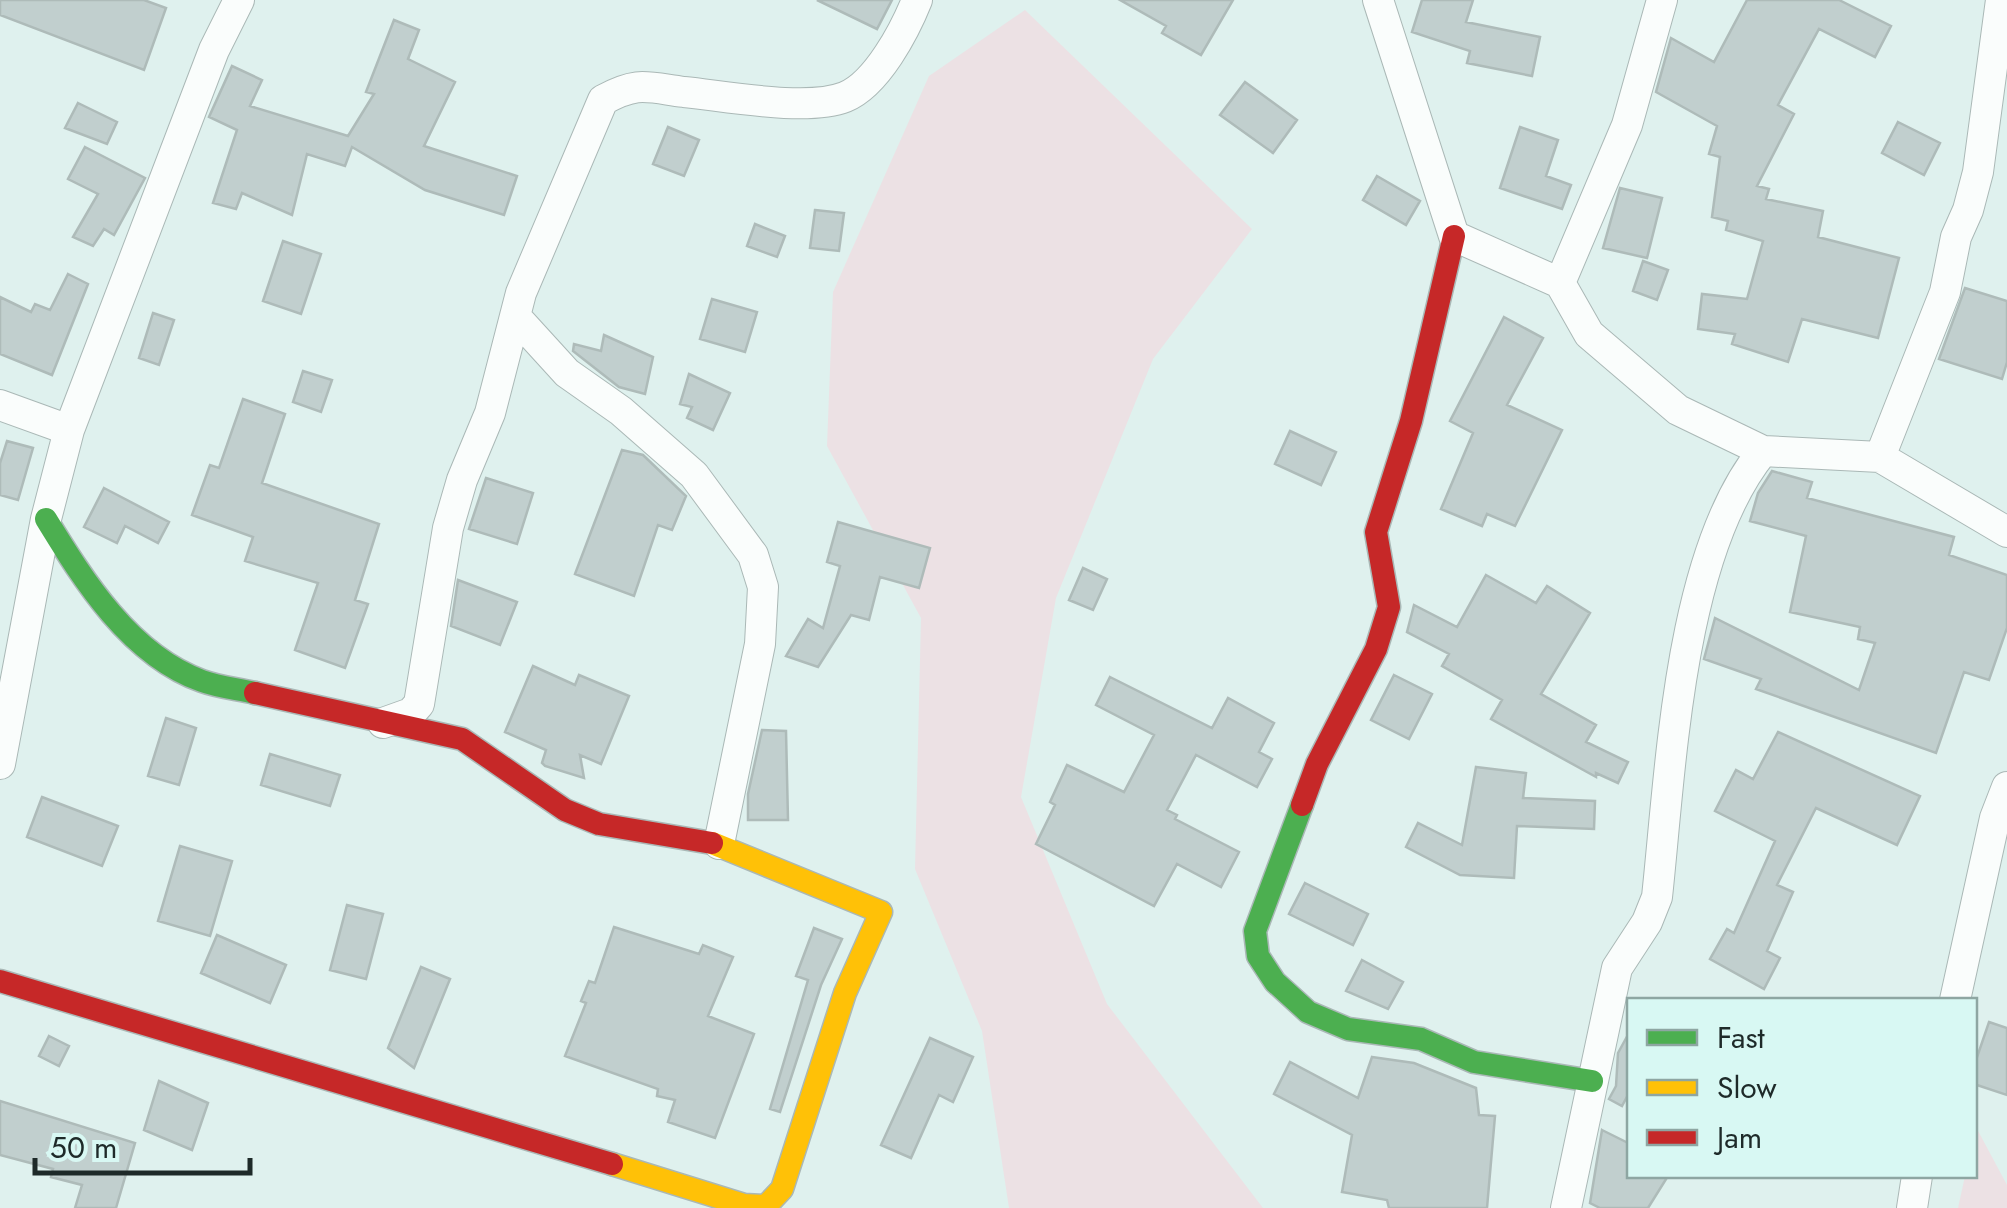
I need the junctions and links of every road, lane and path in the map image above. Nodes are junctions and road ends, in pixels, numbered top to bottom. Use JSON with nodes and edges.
{"nodes":[{"id":1,"x":240,"y":0,"type":"edge"},
{"id":2,"x":917,"y":0,"type":"edge"},
{"id":3,"x":1378,"y":0,"type":"edge"},
{"id":4,"x":1662,"y":0,"type":"edge"},
{"id":5,"x":2001,"y":0,"type":"edge"},
{"id":6,"x":1454,"y":236,"type":"junction"},
{"id":7,"x":1560,"y":284,"type":"junction"},
{"id":8,"x":515,"y":316,"type":"junction"},
{"id":9,"x":0,"y":405,"type":"edge"},
{"id":10,"x":68,"y":430,"type":"junction"},
{"id":11,"x":1763,"y":451,"type":"junction"},
{"id":12,"x":1880,"y":457,"type":"junction"},
{"id":13,"x":46,"y":518,"type":"junction"},
{"id":14,"x":2007,"y":532,"type":"edge"},
{"id":15,"x":383,"y":722,"type":"junction"},
{"id":16,"x":0,"y":764,"type":"edge"},
{"id":17,"x":2007,"y":787,"type":"edge"},
{"id":18,"x":719,"y":844,"type":"junction"},
{"id":19,"x":0,"y":980,"type":"edge"},
{"id":20,"x":1956,"y":998,"type":"edge"},
{"id":21,"x":1592,"y":1081,"type":"junction"},
{"id":22,"x":1917,"y":1178,"type":"edge"},
{"id":23,"x":1566,"y":1208,"type":"edge"},
{"id":24,"x":1912,"y":1208,"type":"edge"}],
"edges":[{"from":1,"to":10,"type":"street"},
{"from":2,"to":8,"type":"street"},
{"from":3,"to":6,"type":"street"},
{"from":4,"to":7,"type":"street"},
{"from":5,"to":12,"type":"street"},
{"from":6,"to":7,"type":"street"},
{"from":6,"to":21,"type":"street"},
{"from":7,"to":11,"type":"street"},
{"from":8,"to":15,"type":"street"},
{"from":8,"to":18,"type":"street"},
{"from":9,"to":10,"type":"street"},
{"from":10,"to":13,"type":"street"},
{"from":11,"to":12,"type":"street"},
{"from":11,"to":21,"type":"street"},
{"from":12,"to":14,"type":"street"},
{"from":13,"to":15,"type":"street"},
{"from":13,"to":16,"type":"street"},
{"from":15,"to":18,"type":"street"},
{"from":17,"to":20,"type":"street"},
{"from":18,"to":19,"type":"street"},
{"from":21,"to":23,"type":"street"},
{"from":22,"to":24,"type":"street"}]}
